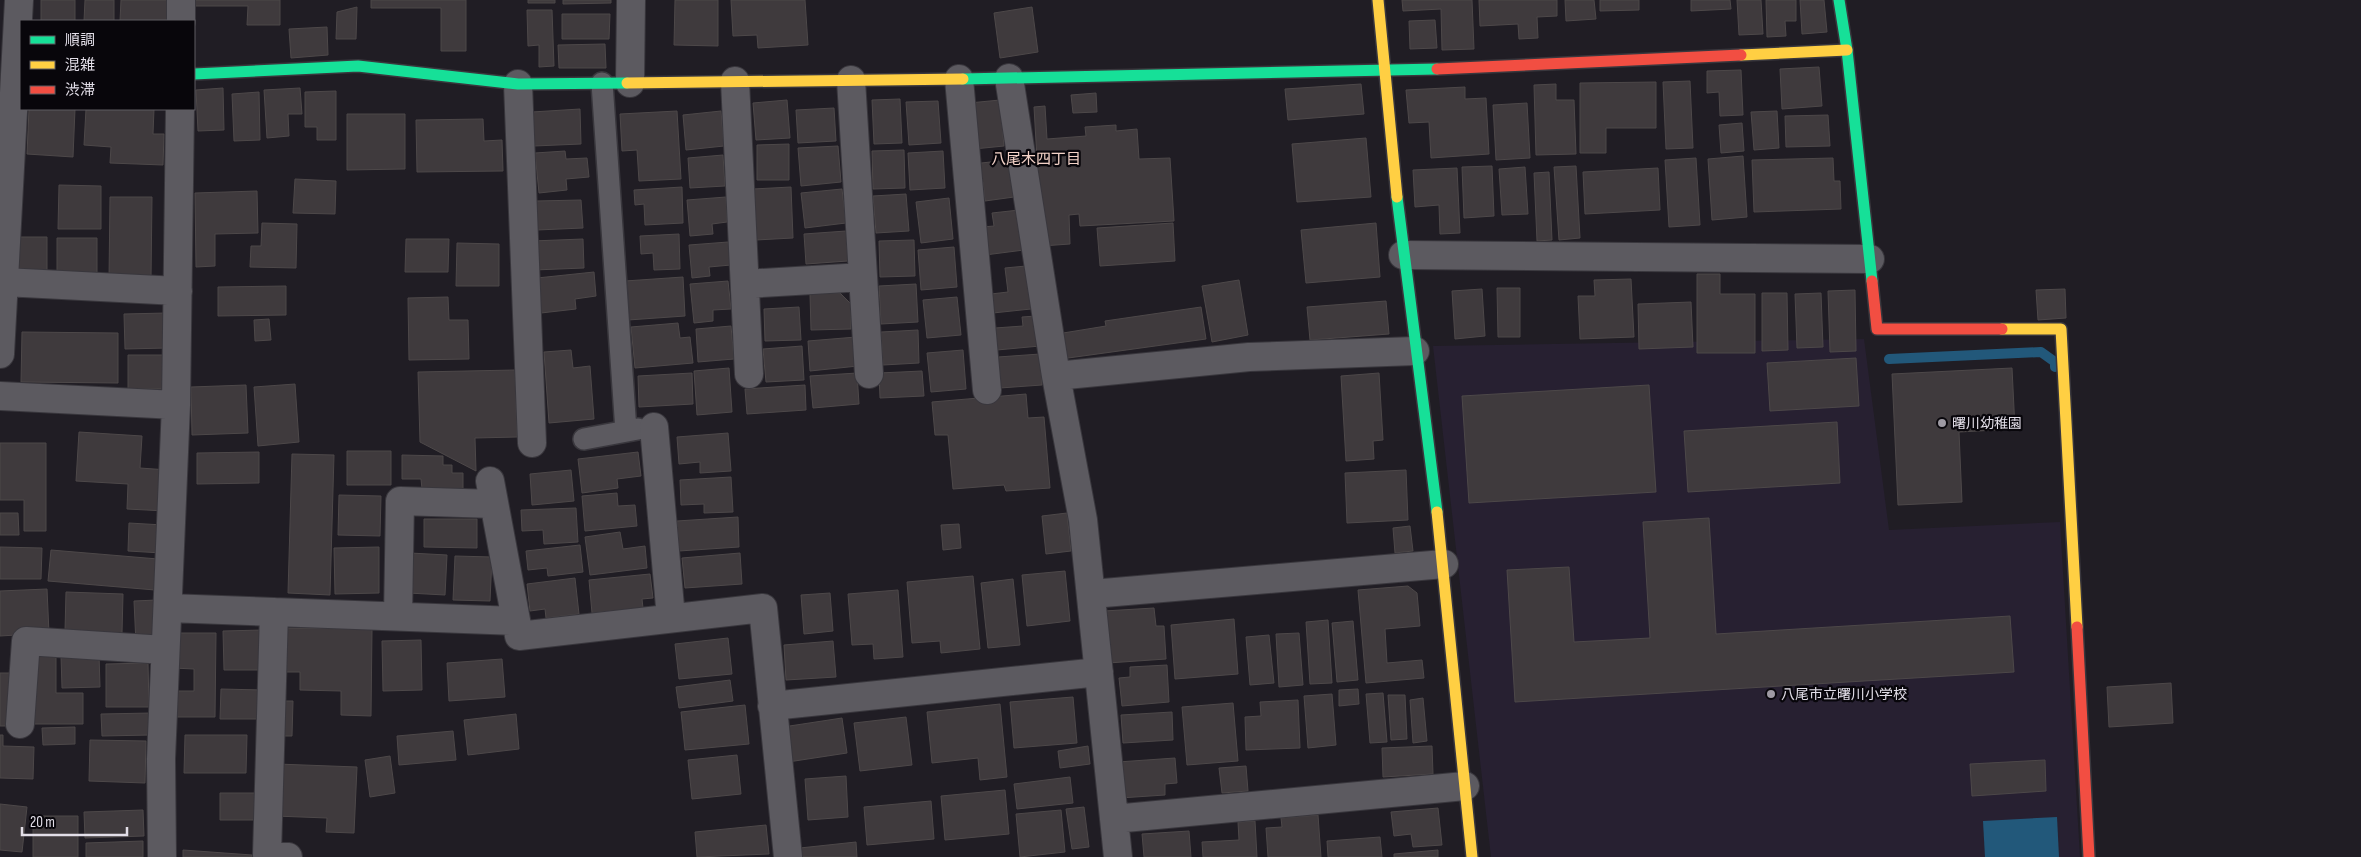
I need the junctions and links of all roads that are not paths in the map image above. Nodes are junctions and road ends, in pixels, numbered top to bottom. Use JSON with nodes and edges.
{"nodes":[{"id":1,"x":19,"y":0,"type":"edge"},
{"id":2,"x":182,"y":0,"type":"edge"},
{"id":3,"x":631,"y":0,"type":"edge"},
{"id":4,"x":1378,"y":0,"type":"edge"},
{"id":5,"x":1839,"y":0,"type":"edge"},
{"id":6,"x":181,"y":20,"type":"edge"},
{"id":7,"x":1847,"y":50,"type":"junction"},
{"id":8,"x":1385,"y":71,"type":"junction"},
{"id":9,"x":13,"y":74,"type":"edge"},
{"id":10,"x":195,"y":74,"type":"edge"},
{"id":11,"x":959,"y":78,"type":"junction"},
{"id":12,"x":1009,"y":78,"type":"junction"},
{"id":13,"x":851,"y":80,"type":"junction"},
{"id":14,"x":735,"y":82,"type":"junction"},
{"id":15,"x":602,"y":83,"type":"junction"},
{"id":16,"x":630,"y":83,"type":"junction"},
{"id":17,"x":518,"y":84,"type":"junction"},
{"id":18,"x":180,"y":110,"type":"edge"},
{"id":19,"x":1403,"y":255,"type":"junction"},
{"id":20,"x":1870,"y":259,"type":"junction"},
{"id":21,"x":863,"y":277,"type":"junction"},
{"id":22,"x":4,"y":282,"type":"junction"},
{"id":23,"x":745,"y":284,"type":"junction"},
{"id":24,"x":178,"y":292,"type":"junction"},
{"id":25,"x":1415,"y":351,"type":"junction"},
{"id":26,"x":0,"y":354,"type":"edge"},
{"id":27,"x":749,"y":374,"type":"dead end"},
{"id":28,"x":869,"y":374,"type":"dead end"},
{"id":29,"x":1056,"y":376,"type":"junction"},
{"id":30,"x":987,"y":390,"type":"dead end"},
{"id":31,"x":0,"y":396,"type":"edge"},
{"id":32,"x":176,"y":405,"type":"junction"},
{"id":33,"x":658,"y":427,"type":"joint"},
{"id":34,"x":626,"y":431,"type":"junction"},
{"id":35,"x":584,"y":439,"type":"dead end"},
{"id":36,"x":532,"y":442,"type":"dead end"},
{"id":37,"x":1444,"y":564,"type":"junction"},
{"id":38,"x":1092,"y":594,"type":"junction"},
{"id":39,"x":168,"y":608,"type":"junction"},
{"id":40,"x":274,"y":612,"type":"junction"},
{"id":41,"x":398,"y":616,"type":"junction"},
{"id":42,"x":671,"y":618,"type":"junction"},
{"id":43,"x":516,"y":621,"type":"junction"},
{"id":44,"x":165,"y":650,"type":"junction"},
{"id":45,"x":1099,"y":672,"type":"junction"},
{"id":46,"x":772,"y":706,"type":"junction"},
{"id":47,"x":20,"y":724,"type":"dead end"},
{"id":48,"x":1465,"y":786,"type":"junction"},
{"id":49,"x":1114,"y":819,"type":"junction"},
{"id":50,"x":162,"y":857,"type":"edge"},
{"id":51,"x":288,"y":857,"type":"edge"},
{"id":52,"x":788,"y":857,"type":"edge"},
{"id":53,"x":1118,"y":857,"type":"edge"},
{"id":54,"x":1472,"y":857,"type":"edge"},
{"id":55,"x":2089,"y":857,"type":"edge"}],
"edges":[{"from":1,"to":9,"type":"street"},
{"from":2,"to":6,"type":"street"},
{"from":3,"to":16,"type":"street"},
{"from":4,"to":8,"type":"street"},
{"from":5,"to":7,"type":"street"},
{"from":7,"to":8,"type":"street"},
{"from":7,"to":20,"type":"street"},
{"from":8,"to":12,"type":"street"},
{"from":8,"to":19,"type":"street"},
{"from":9,"to":22,"type":"street"},
{"from":10,"to":17,"type":"street"},
{"from":11,"to":12,"type":"street"},
{"from":11,"to":13,"type":"street"},
{"from":11,"to":30,"type":"street"},
{"from":12,"to":29,"type":"street"},
{"from":13,"to":14,"type":"street"},
{"from":13,"to":21,"type":"street"},
{"from":14,"to":16,"type":"street"},
{"from":14,"to":23,"type":"street"},
{"from":15,"to":16,"type":"street"},
{"from":15,"to":17,"type":"street"},
{"from":15,"to":34,"type":"lane"},
{"from":17,"to":36,"type":"street"},
{"from":18,"to":24,"type":"street"},
{"from":19,"to":20,"type":"street"},
{"from":19,"to":25,"type":"street"},
{"from":20,"to":55,"type":"street"},
{"from":21,"to":23,"type":"street"},
{"from":21,"to":28,"type":"street"},
{"from":22,"to":24,"type":"street"},
{"from":22,"to":26,"type":"street"},
{"from":23,"to":27,"type":"street"},
{"from":24,"to":32,"type":"street"},
{"from":25,"to":29,"type":"street"},
{"from":25,"to":37,"type":"street"},
{"from":29,"to":38,"type":"street"},
{"from":31,"to":32,"type":"street"},
{"from":32,"to":39,"type":"street"},
{"from":33,"to":34,"type":"lane"},
{"from":33,"to":42,"type":"street"},
{"from":34,"to":35,"type":"lane"},
{"from":37,"to":38,"type":"street"},
{"from":37,"to":48,"type":"street"},
{"from":38,"to":45,"type":"street"},
{"from":39,"to":40,"type":"street"},
{"from":39,"to":44,"type":"street"},
{"from":40,"to":41,"type":"street"},
{"from":40,"to":51,"type":"street"},
{"from":41,"to":43,"type":"street"},
{"from":41,"to":43,"type":"street"},
{"from":42,"to":43,"type":"street"},
{"from":42,"to":46,"type":"street"},
{"from":44,"to":47,"type":"street"},
{"from":44,"to":50,"type":"street"},
{"from":45,"to":46,"type":"street"},
{"from":45,"to":49,"type":"street"},
{"from":46,"to":52,"type":"street"},
{"from":48,"to":49,"type":"street"},
{"from":48,"to":54,"type":"street"},
{"from":49,"to":53,"type":"street"}]}
